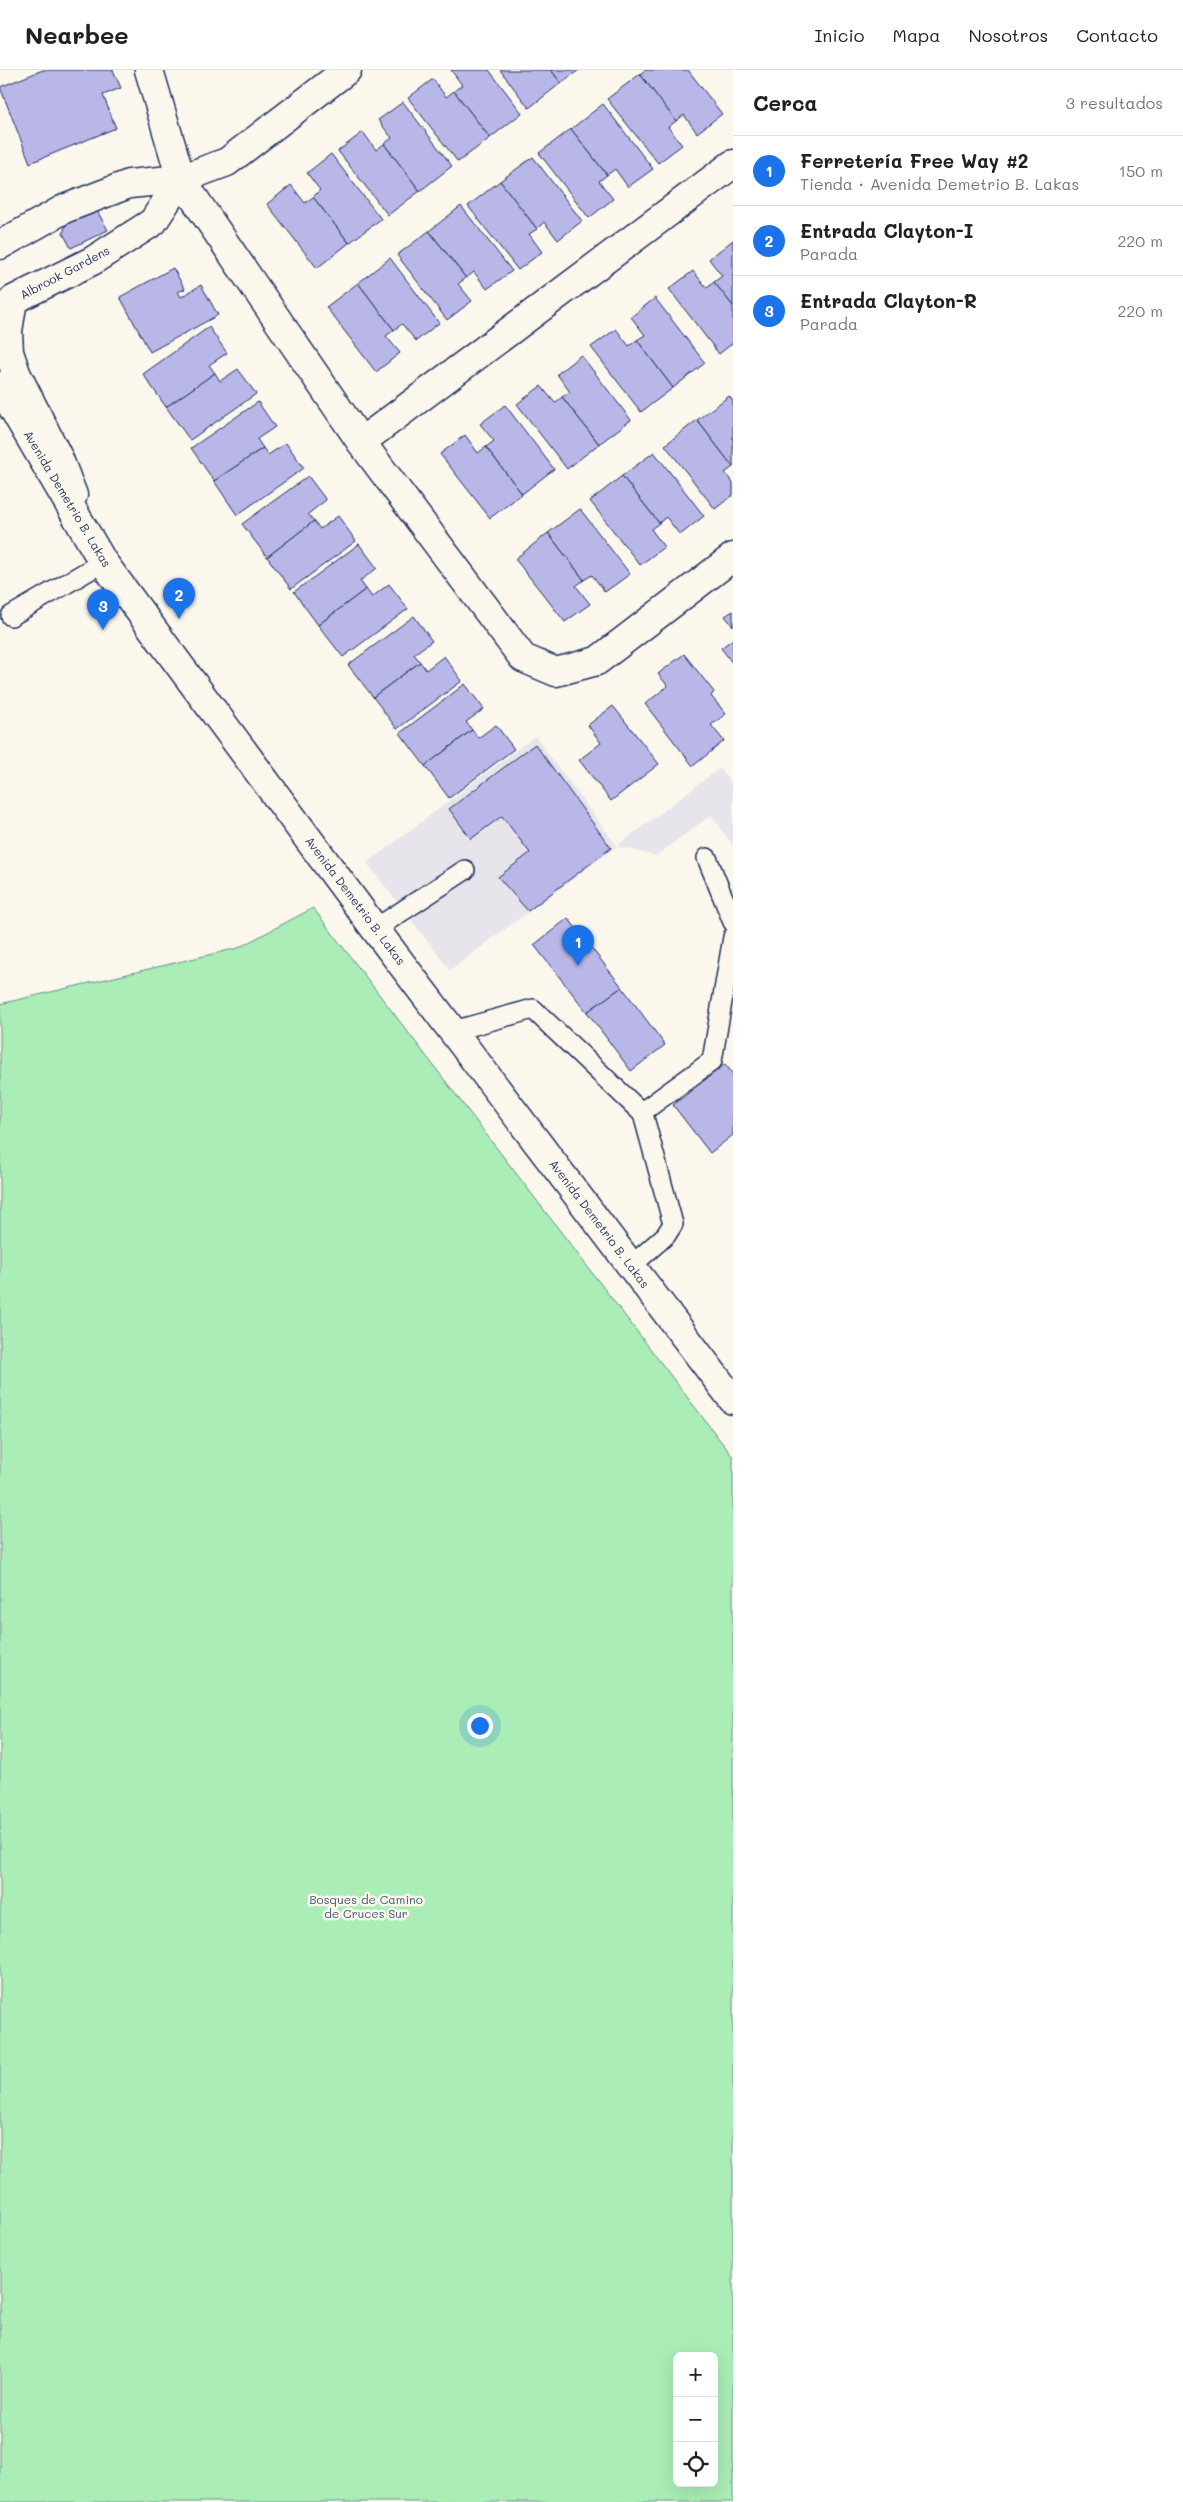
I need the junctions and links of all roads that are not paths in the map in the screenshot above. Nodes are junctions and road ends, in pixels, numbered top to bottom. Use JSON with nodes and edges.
{"nodes":[{"id":1,"x":149,"y":70,"type":"edge"},
{"id":2,"x":347,"y":70,"type":"edge"},
{"id":3,"x":733,"y":164,"type":"edge"},
{"id":4,"x":181,"y":179,"type":"junction"},
{"id":5,"x":0,"y":245,"type":"edge"},
{"id":6,"x":7,"y":304,"type":"edge"},
{"id":7,"x":0,"y":386,"type":"edge"},
{"id":8,"x":362,"y":442,"type":"junction"},
{"id":9,"x":98,"y":554,"type":"junction"},
{"id":10,"x":733,"y":557,"type":"edge"},
{"id":11,"x":11,"y":616,"type":"dead end"},
{"id":12,"x":707,"y":858,"type":"dead end"},
{"id":13,"x":465,"y":870,"type":"dead end"},
{"id":14,"x":733,"y":922,"type":"edge"},
{"id":15,"x":375,"y":929,"type":"junction"},
{"id":16,"x":733,"y":937,"type":"edge"},
{"id":17,"x":453,"y":1030,"type":"junction"},
{"id":18,"x":643,"y":1114,"type":"junction"},
{"id":19,"x":630,"y":1266,"type":"junction"},
{"id":20,"x":733,"y":1400,"type":"edge"}],
"edges":[{"from":1,"to":4,"type":"street"},
{"from":2,"to":4,"type":"street"},
{"from":3,"to":8,"type":"street"},
{"from":4,"to":5,"type":"street"},
{"from":4,"to":6,"type":"street","name":"Albrook Gardens"},
{"from":4,"to":8,"type":"street"},
{"from":6,"to":9,"type":"street","name":"Albrook Gardens"},
{"from":7,"to":9,"type":"street","name":"Avenida Demetrio B. Lakas"},
{"from":8,"to":10,"type":"street"},
{"from":9,"to":11,"type":"lane"},
{"from":9,"to":15,"type":"street","name":"Avenida Demetrio B. Lakas"},
{"from":12,"to":14,"type":"lane"},
{"from":13,"to":15,"type":"lane"},
{"from":15,"to":17,"type":"street","name":"Avenida Demetrio B. Lakas"},
{"from":16,"to":18,"type":"lane"},
{"from":17,"to":18,"type":"lane"},
{"from":17,"to":19,"type":"street","name":"Avenida Demetrio B. Lakas"},
{"from":18,"to":19,"type":"lane"},
{"from":19,"to":20,"type":"street","name":"Avenida Demetrio B. Lakas"}]}
